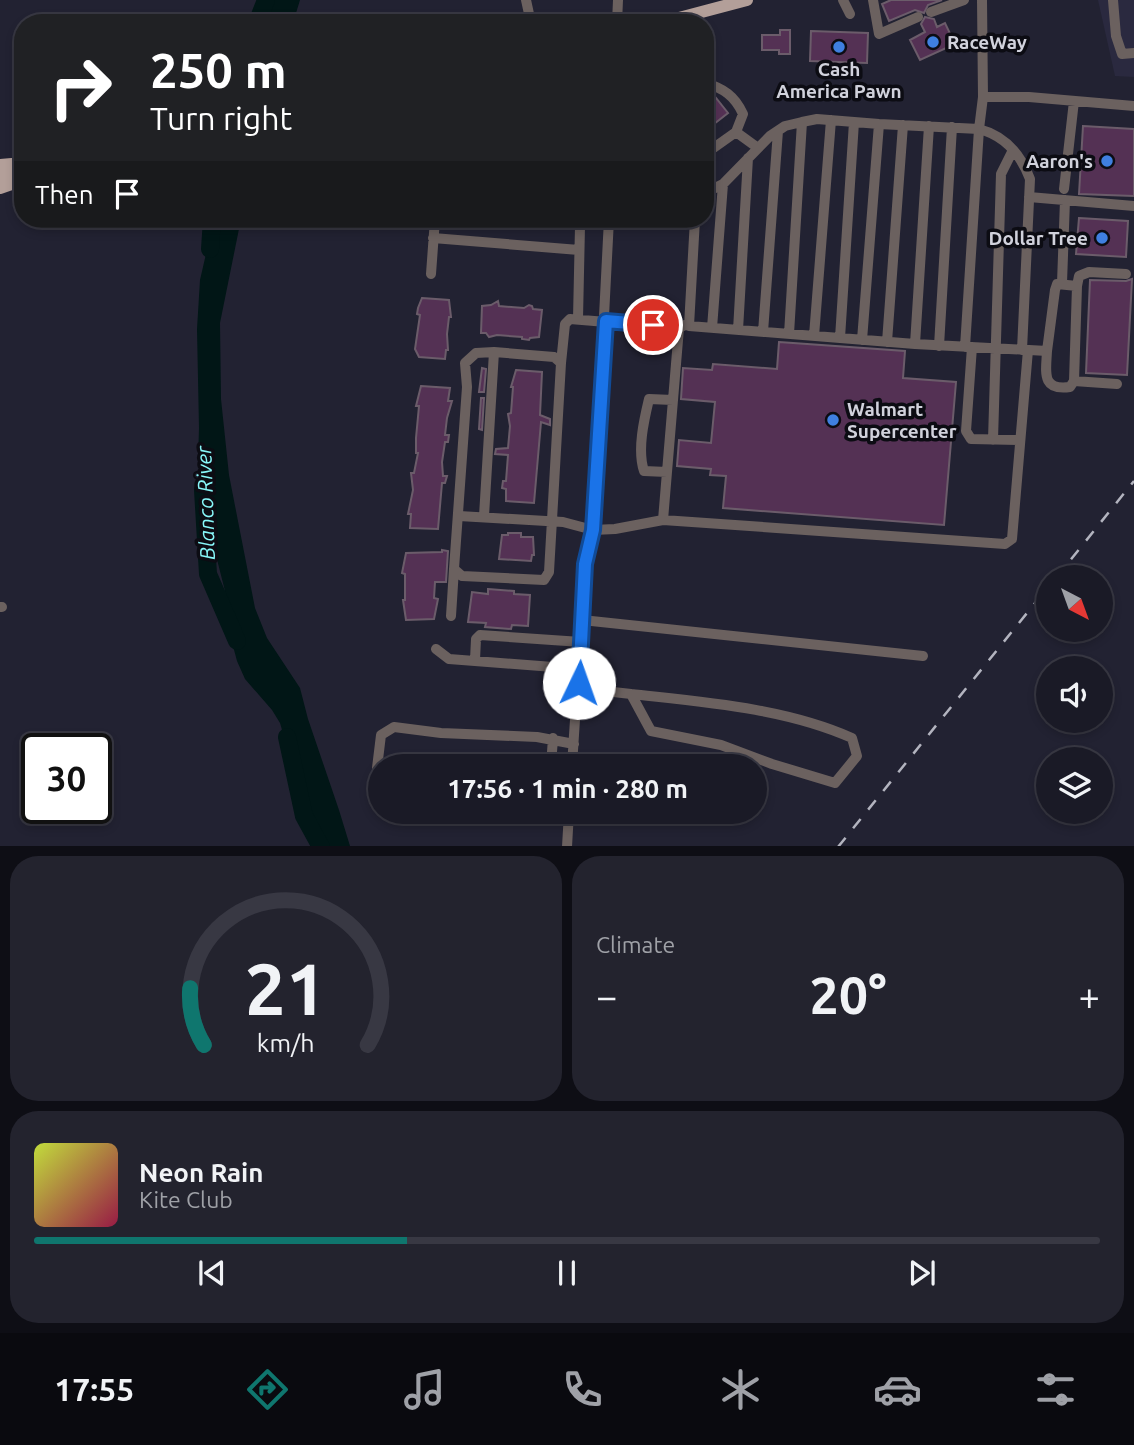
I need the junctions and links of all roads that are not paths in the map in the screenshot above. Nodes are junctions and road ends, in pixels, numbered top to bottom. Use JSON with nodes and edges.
{"nodes":[{"id":1,"x":747,"y":0,"type":"edge"},
{"id":2,"x":843,"y":0,"type":"edge"},
{"id":3,"x":873,"y":0,"type":"edge"},
{"id":4,"x":964,"y":0,"type":"edge"},
{"id":5,"x":982,"y":0,"type":"edge"},
{"id":6,"x":1113,"y":0,"type":"edge"},
{"id":7,"x":931,"y":12,"type":"dead end"},
{"id":8,"x":694,"y":14,"type":"edge"},
{"id":9,"x":850,"y":14,"type":"dead end"},
{"id":10,"x":918,"y":17,"type":"dead end"},
{"id":11,"x":1134,"y":54,"type":"edge"},
{"id":12,"x":714,"y":86,"type":"edge"},
{"id":13,"x":983,"y":97,"type":"junction"},
{"id":14,"x":1074,"y":101,"type":"junction"},
{"id":15,"x":1134,"y":106,"type":"edge"},
{"id":16,"x":831,"y":120,"type":"junction"},
{"id":17,"x":802,"y":122,"type":"junction"},
{"id":18,"x":854,"y":122,"type":"junction"},
{"id":19,"x":879,"y":124,"type":"junction"},
{"id":20,"x":903,"y":125,"type":"junction"},
{"id":21,"x":929,"y":127,"type":"junction"},
{"id":22,"x":953,"y":127,"type":"junction"},
{"id":23,"x":979,"y":129,"type":"junction"},
{"id":24,"x":778,"y":131,"type":"junction"},
{"id":25,"x":736,"y":132,"type":"junction"},
{"id":26,"x":714,"y":148,"type":"edge"},
{"id":27,"x":758,"y":148,"type":"junction"},
{"id":28,"x":1013,"y":150,"type":"junction"},
{"id":29,"x":748,"y":158,"type":"junction"},
{"id":30,"x":723,"y":184,"type":"junction"},
{"id":31,"x":714,"y":188,"type":"edge"},
{"id":32,"x":1065,"y":195,"type":"junction"},
{"id":33,"x":1029,"y":197,"type":"junction"},
{"id":34,"x":1134,"y":206,"type":"edge"},
{"id":35,"x":434,"y":228,"type":"edge"},
{"id":36,"x":580,"y":228,"type":"edge"},
{"id":37,"x":609,"y":228,"type":"edge"},
{"id":38,"x":694,"y":228,"type":"edge"},
{"id":39,"x":433,"y":238,"type":"junction"},
{"id":40,"x":579,"y":250,"type":"junction"},
{"id":41,"x":431,"y":274,"type":"dead end"},
{"id":42,"x":1126,"y":274,"type":"dead end"},
{"id":43,"x":1062,"y":283,"type":"junction"},
{"id":44,"x":1077,"y":286,"type":"junction"},
{"id":45,"x":578,"y":319,"type":"junction"},
{"id":46,"x":606,"y":321,"type":"junction"},
{"id":47,"x":684,"y":325,"type":"junction"},
{"id":48,"x":712,"y":328,"type":"junction"},
{"id":49,"x":738,"y":330,"type":"junction"},
{"id":50,"x":763,"y":332,"type":"junction"},
{"id":51,"x":789,"y":334,"type":"junction"},
{"id":52,"x":814,"y":336,"type":"junction"},
{"id":53,"x":840,"y":338,"type":"junction"},
{"id":54,"x":862,"y":340,"type":"junction"},
{"id":55,"x":887,"y":342,"type":"junction"},
{"id":56,"x":915,"y":344,"type":"junction"},
{"id":57,"x":939,"y":346,"type":"junction"},
{"id":58,"x":968,"y":347,"type":"junction"},
{"id":59,"x":996,"y":348,"type":"junction"},
{"id":60,"x":1025,"y":350,"type":"junction"},
{"id":61,"x":1047,"y":351,"type":"junction"},
{"id":62,"x":494,"y":352,"type":"junction"},
{"id":63,"x":561,"y":363,"type":"junction"},
{"id":64,"x":1074,"y":381,"type":"junction"},
{"id":65,"x":1117,"y":384,"type":"dead end"},
{"id":66,"x":673,"y":400,"type":"junction"},
{"id":67,"x":993,"y":440,"type":"junction"},
{"id":68,"x":1020,"y":440,"type":"junction"},
{"id":69,"x":667,"y":472,"type":"junction"},
{"id":70,"x":459,"y":516,"type":"junction"},
{"id":71,"x":484,"y":516,"type":"junction"},
{"id":72,"x":663,"y":520,"type":"junction"},
{"id":73,"x":551,"y":521,"type":"junction"},
{"id":74,"x":593,"y":530,"type":"junction"},
{"id":75,"x":454,"y":569,"type":"junction"},
{"id":76,"x":451,"y":616,"type":"dead end"},
{"id":77,"x":582,"y":620,"type":"junction"},
{"id":78,"x":581,"y":642,"type":"junction"},
{"id":79,"x":436,"y":649,"type":"dead end"},
{"id":80,"x":923,"y":656,"type":"dead end"},
{"id":81,"x":475,"y":660,"type":"junction"},
{"id":82,"x":579,"y":668,"type":"junction"},
{"id":83,"x":578,"y":688,"type":"junction"},
{"id":84,"x":631,"y":694,"type":"junction"},
{"id":85,"x":552,"y":738,"type":"junction"},
{"id":86,"x":574,"y":744,"type":"junction"},
{"id":87,"x":379,"y":754,"type":"edge"},
{"id":88,"x":551,"y":754,"type":"edge"},
{"id":89,"x":573,"y":754,"type":"edge"},
{"id":90,"x":568,"y":824,"type":"edge"},
{"id":91,"x":567,"y":846,"type":"edge"}],
"edges":[{"from":1,"to":8,"type":"main road"},
{"from":2,"to":9,"type":"street"},
{"from":3,"to":10,"type":"street"},
{"from":4,"to":7,"type":"street"},
{"from":5,"to":13,"type":"street"},
{"from":6,"to":11,"type":"street"},
{"from":12,"to":25,"type":"street"},
{"from":13,"to":14,"type":"street"},
{"from":13,"to":23,"type":"street"},
{"from":14,"to":15,"type":"street"},
{"from":14,"to":32,"type":"street"},
{"from":16,"to":17,"type":"street"},
{"from":16,"to":18,"type":"street"},
{"from":16,"to":52,"type":"street"},
{"from":17,"to":24,"type":"street"},
{"from":17,"to":51,"type":"street"},
{"from":18,"to":19,"type":"street"},
{"from":18,"to":53,"type":"street"},
{"from":19,"to":20,"type":"street"},
{"from":19,"to":54,"type":"street"},
{"from":20,"to":21,"type":"street"},
{"from":20,"to":55,"type":"street"},
{"from":21,"to":22,"type":"street"},
{"from":21,"to":56,"type":"street"},
{"from":22,"to":23,"type":"street"},
{"from":22,"to":57,"type":"street"},
{"from":23,"to":28,"type":"street"},
{"from":23,"to":58,"type":"street"},
{"from":24,"to":27,"type":"street"},
{"from":24,"to":50,"type":"street"},
{"from":25,"to":26,"type":"street"},
{"from":25,"to":27,"type":"street"},
{"from":27,"to":29,"type":"street"},
{"from":28,"to":33,"type":"street"},
{"from":28,"to":59,"type":"street"},
{"from":29,"to":30,"type":"street"},
{"from":29,"to":49,"type":"street"},
{"from":30,"to":31,"type":"street"},
{"from":30,"to":48,"type":"street"},
{"from":32,"to":33,"type":"street"},
{"from":32,"to":34,"type":"street"},
{"from":32,"to":43,"type":"street"},
{"from":33,"to":60,"type":"street"},
{"from":35,"to":39,"type":"street"},
{"from":36,"to":40,"type":"street"},
{"from":37,"to":46,"type":"street"},
{"from":38,"to":47,"type":"street"},
{"from":39,"to":40,"type":"street"},
{"from":39,"to":41,"type":"street"},
{"from":40,"to":45,"type":"street"},
{"from":42,"to":44,"type":"street"},
{"from":43,"to":44,"type":"street"},
{"from":43,"to":61,"type":"street"},
{"from":44,"to":64,"type":"street"},
{"from":45,"to":46,"type":"street"},
{"from":45,"to":63,"type":"street"},
{"from":46,"to":47,"type":"street"},
{"from":46,"to":74,"type":"street"},
{"from":47,"to":48,"type":"street"},
{"from":47,"to":66,"type":"street"},
{"from":48,"to":49,"type":"street"},
{"from":49,"to":50,"type":"street"},
{"from":50,"to":51,"type":"street"},
{"from":51,"to":52,"type":"street"},
{"from":52,"to":53,"type":"street"},
{"from":53,"to":54,"type":"street"},
{"from":54,"to":55,"type":"street"},
{"from":55,"to":56,"type":"street"},
{"from":56,"to":57,"type":"street"},
{"from":57,"to":58,"type":"street"},
{"from":58,"to":59,"type":"street"},
{"from":58,"to":67,"type":"street"},
{"from":59,"to":60,"type":"street"},
{"from":59,"to":67,"type":"street"},
{"from":60,"to":61,"type":"street"},
{"from":60,"to":68,"type":"street"},
{"from":61,"to":64,"type":"street"},
{"from":62,"to":63,"type":"street"},
{"from":62,"to":70,"type":"street"},
{"from":62,"to":71,"type":"street"},
{"from":63,"to":73,"type":"street"},
{"from":64,"to":65,"type":"street"},
{"from":66,"to":69,"type":"street"},
{"from":66,"to":69,"type":"street"},
{"from":67,"to":68,"type":"street"},
{"from":68,"to":72,"type":"street"},
{"from":69,"to":72,"type":"street"},
{"from":70,"to":71,"type":"street"},
{"from":70,"to":75,"type":"street"},
{"from":71,"to":73,"type":"street"},
{"from":72,"to":74,"type":"street"},
{"from":73,"to":74,"type":"street"},
{"from":73,"to":75,"type":"street"},
{"from":74,"to":77,"type":"street"},
{"from":75,"to":76,"type":"street"},
{"from":77,"to":78,"type":"street"},
{"from":77,"to":80,"type":"street"},
{"from":78,"to":81,"type":"street"},
{"from":78,"to":82,"type":"street"},
{"from":79,"to":81,"type":"street"},
{"from":81,"to":82,"type":"street"},
{"from":82,"to":83,"type":"street"},
{"from":83,"to":84,"type":"street"},
{"from":83,"to":86,"type":"street"},
{"from":84,"to":84,"type":"street"},
{"from":85,"to":86,"type":"street"},
{"from":85,"to":87,"type":"street"},
{"from":85,"to":88,"type":"street"},
{"from":86,"to":89,"type":"street"},
{"from":90,"to":91,"type":"street"}]}
